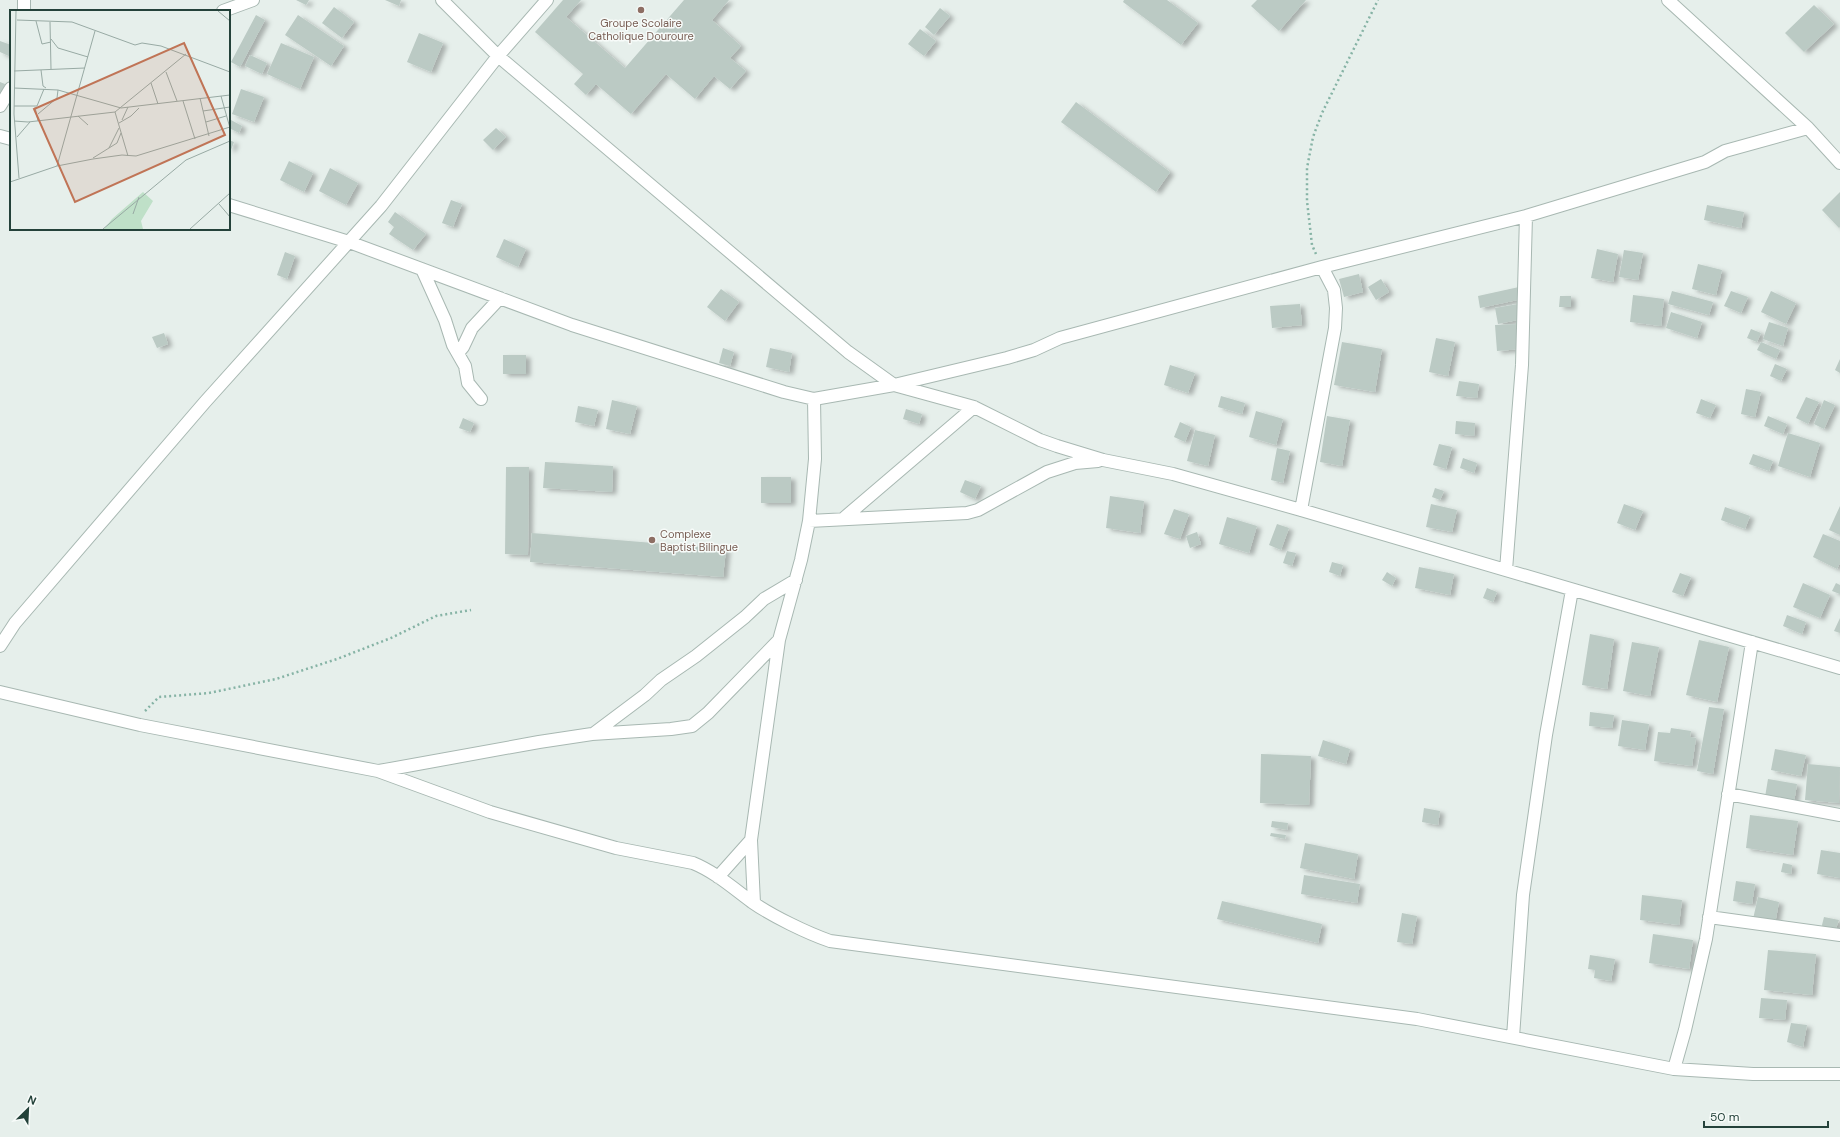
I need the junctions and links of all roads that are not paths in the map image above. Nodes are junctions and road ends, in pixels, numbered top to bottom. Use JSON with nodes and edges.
{"nodes":[{"id":1,"x":253,"y":0,"type":"edge"},
{"id":2,"x":442,"y":0,"type":"edge"},
{"id":3,"x":546,"y":0,"type":"edge"},
{"id":4,"x":1668,"y":0,"type":"edge"},
{"id":5,"x":226,"y":10,"type":"edge"},
{"id":6,"x":498,"y":56,"type":"junction"},
{"id":7,"x":10,"y":90,"type":"edge"},
{"id":8,"x":0,"y":106,"type":"edge"},
{"id":9,"x":1808,"y":128,"type":"junction"},
{"id":10,"x":0,"y":136,"type":"edge"},
{"id":11,"x":10,"y":139,"type":"edge"},
{"id":12,"x":1840,"y":163,"type":"edge"},
{"id":13,"x":230,"y":205,"type":"edge"},
{"id":14,"x":1526,"y":216,"type":"junction"},
{"id":15,"x":349,"y":242,"type":"junction"},
{"id":16,"x":1322,"y":267,"type":"junction"},
{"id":17,"x":422,"y":269,"type":"junction"},
{"id":18,"x":500,"y":298,"type":"junction"},
{"id":19,"x":458,"y":353,"type":"junction"},
{"id":20,"x":894,"y":385,"type":"junction"},
{"id":21,"x":482,"y":399,"type":"dead end"},
{"id":22,"x":814,"y":399,"type":"junction"},
{"id":23,"x":974,"y":407,"type":"junction"},
{"id":24,"x":1103,"y":460,"type":"junction"},
{"id":25,"x":1300,"y":510,"type":"junction"},
{"id":26,"x":844,"y":518,"type":"junction"},
{"id":27,"x":809,"y":521,"type":"junction"},
{"id":28,"x":1506,"y":570,"type":"junction"},
{"id":29,"x":796,"y":580,"type":"junction"},
{"id":30,"x":1572,"y":590,"type":"junction"},
{"id":31,"x":779,"y":640,"type":"junction"},
{"id":32,"x":1752,"y":642,"type":"junction"},
{"id":33,"x":0,"y":646,"type":"edge"},
{"id":34,"x":1840,"y":668,"type":"edge"},
{"id":35,"x":0,"y":692,"type":"edge"},
{"id":36,"x":592,"y":734,"type":"junction"},
{"id":37,"x":378,"y":771,"type":"junction"},
{"id":38,"x":1728,"y":794,"type":"junction"},
{"id":39,"x":1840,"y":815,"type":"edge"},
{"id":40,"x":751,"y":840,"type":"junction"},
{"id":41,"x":718,"y":877,"type":"junction"},
{"id":42,"x":754,"y":903,"type":"junction"},
{"id":43,"x":1709,"y":918,"type":"junction"},
{"id":44,"x":1840,"y":935,"type":"edge"},
{"id":45,"x":1513,"y":1037,"type":"junction"},
{"id":46,"x":1674,"y":1069,"type":"junction"},
{"id":47,"x":1840,"y":1074,"type":"edge"}],
"edges":[{"from":1,"to":5,"type":"street"},
{"from":2,"to":6,"type":"street"},
{"from":3,"to":6,"type":"street"},
{"from":4,"to":9,"type":"street"},
{"from":6,"to":15,"type":"street"},
{"from":6,"to":20,"type":"street"},
{"from":7,"to":8,"type":"street"},
{"from":9,"to":12,"type":"street"},
{"from":9,"to":14,"type":"street"},
{"from":10,"to":11,"type":"street"},
{"from":13,"to":15,"type":"street"},
{"from":14,"to":16,"type":"street"},
{"from":14,"to":28,"type":"street"},
{"from":15,"to":17,"type":"street"},
{"from":15,"to":33,"type":"street"},
{"from":16,"to":20,"type":"street"},
{"from":16,"to":25,"type":"street"},
{"from":17,"to":18,"type":"street"},
{"from":17,"to":19,"type":"street"},
{"from":18,"to":19,"type":"street"},
{"from":18,"to":22,"type":"street"},
{"from":19,"to":21,"type":"street"},
{"from":20,"to":22,"type":"street"},
{"from":20,"to":23,"type":"street"},
{"from":22,"to":27,"type":"street"},
{"from":23,"to":24,"type":"street"},
{"from":23,"to":26,"type":"street"},
{"from":24,"to":25,"type":"street"},
{"from":24,"to":26,"type":"street"},
{"from":25,"to":28,"type":"street"},
{"from":26,"to":27,"type":"street"},
{"from":27,"to":29,"type":"street"},
{"from":28,"to":30,"type":"street"},
{"from":29,"to":31,"type":"street"},
{"from":29,"to":36,"type":"street"},
{"from":30,"to":32,"type":"street"},
{"from":30,"to":45,"type":"street"},
{"from":31,"to":36,"type":"street"},
{"from":31,"to":40,"type":"street"},
{"from":32,"to":34,"type":"street"},
{"from":32,"to":38,"type":"street"},
{"from":35,"to":37,"type":"street"},
{"from":36,"to":37,"type":"street"},
{"from":37,"to":41,"type":"street"},
{"from":38,"to":39,"type":"street"},
{"from":38,"to":43,"type":"street"},
{"from":40,"to":41,"type":"street"},
{"from":40,"to":42,"type":"street"},
{"from":41,"to":42,"type":"street"},
{"from":42,"to":45,"type":"street"},
{"from":43,"to":44,"type":"street"},
{"from":43,"to":46,"type":"street"},
{"from":45,"to":46,"type":"street"},
{"from":46,"to":47,"type":"street"}]}
